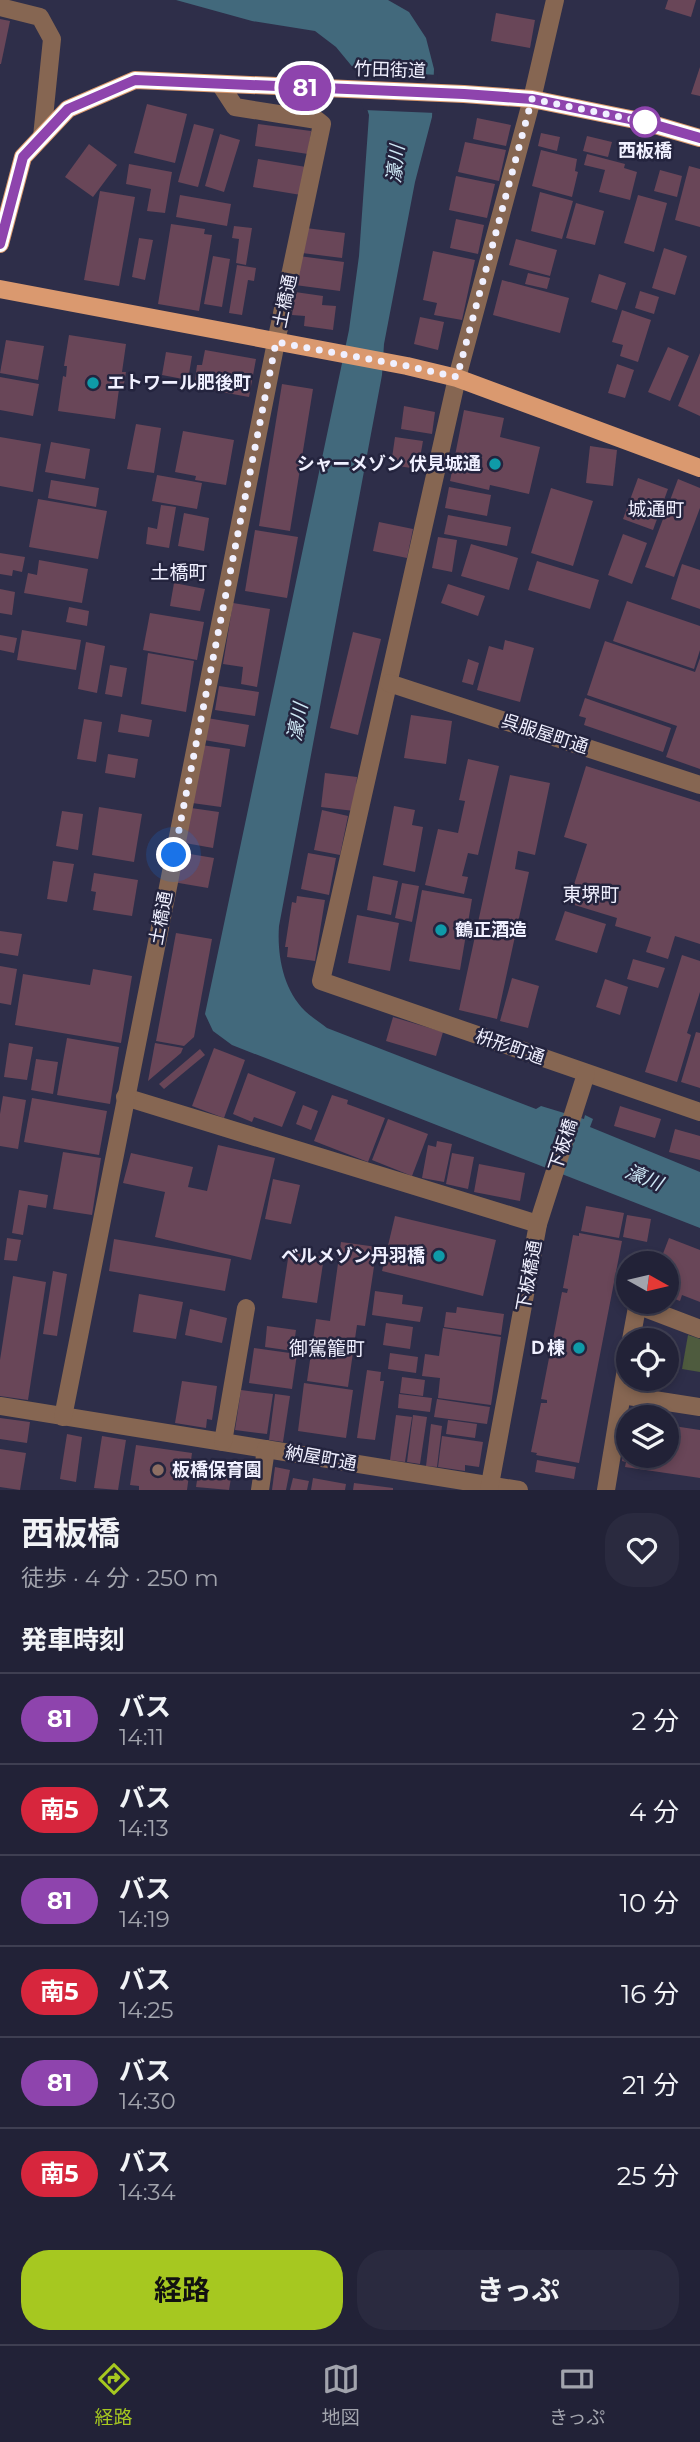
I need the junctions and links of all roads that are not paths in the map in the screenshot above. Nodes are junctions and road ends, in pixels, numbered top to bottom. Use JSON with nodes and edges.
{"nodes":[{"id":1,"x":555,"y":0,"type":"edge"},
{"id":2,"x":0,"y":7,"type":"edge"},
{"id":3,"x":220,"y":84,"type":"junction"},
{"id":4,"x":532,"y":99,"type":"junction"},
{"id":5,"x":42,"y":137,"type":"junction"},
{"id":6,"x":700,"y":138,"type":"edge"},
{"id":7,"x":0,"y":244,"type":"edge"},
{"id":8,"x":0,"y":289,"type":"edge"},
{"id":9,"x":276,"y":342,"type":"junction"},
{"id":10,"x":457,"y":377,"type":"junction"},
{"id":11,"x":700,"y":468,"type":"edge"},
{"id":12,"x":389,"y":683,"type":"junction"},
{"id":13,"x":700,"y":785,"type":"edge"},
{"id":14,"x":586,"y":1074,"type":"junction"},
{"id":15,"x":125,"y":1097,"type":"junction"},
{"id":16,"x":700,"y":1112,"type":"edge"},
{"id":17,"x":550,"y":1186,"type":"joint"},
{"id":18,"x":538,"y":1224,"type":"junction"},
{"id":19,"x":246,"y":1308,"type":"dead end"},
{"id":20,"x":664,"y":1314,"type":"edge"},
{"id":21,"x":700,"y":1329,"type":"edge"},
{"id":22,"x":623,"y":1391,"type":"edge"},
{"id":23,"x":622,"y":1395,"type":"junction"},
{"id":24,"x":0,"y":1406,"type":"edge"},
{"id":25,"x":700,"y":1407,"type":"edge"},
{"id":26,"x":63,"y":1417,"type":"junction"},
{"id":27,"x":223,"y":1442,"type":"junction"},
{"id":28,"x":266,"y":1449,"type":"junction"},
{"id":29,"x":490,"y":1488,"type":"edge"},
{"id":30,"x":260,"y":1490,"type":"edge"},
{"id":31,"x":519,"y":1490,"type":"edge"},
{"id":32,"x":606,"y":1490,"type":"edge"}],
"edges":[{"from":1,"to":4,"type":"street"},
{"from":2,"to":5,"type":"street"},
{"from":3,"to":4,"type":"main road","name":"竹田街道"},
{"from":3,"to":5,"type":"main road","name":"竹田街道"},
{"from":3,"to":9,"type":"street","name":"土橋通"},
{"from":4,"to":6,"type":"main road","name":"竹田街道"},
{"from":4,"to":10,"type":"street"},
{"from":5,"to":7,"type":"main road","name":"竹田街道"},
{"from":8,"to":9,"type":"main road"},
{"from":9,"to":10,"type":"main road"},
{"from":9,"to":15,"type":"street","name":"土橋通"},
{"from":10,"to":11,"type":"main road"},
{"from":10,"to":12,"type":"street"},
{"from":12,"to":13,"type":"street","name":"呉服屋町通"},
{"from":12,"to":14,"type":"street","name":"枡形町通"},
{"from":14,"to":16,"type":"street","name":"枡形町通"},
{"from":14,"to":17,"type":"street","name":"下板橋"},
{"from":15,"to":18,"type":"street"},
{"from":15,"to":26,"type":"street","name":"土橋通"},
{"from":17,"to":18,"type":"street","name":"下板橋通"},
{"from":18,"to":29,"type":"street","name":"下板橋通"},
{"from":19,"to":27,"type":"street"},
{"from":20,"to":21,"type":"street"},
{"from":22,"to":23,"type":"street"},
{"from":23,"to":25,"type":"street"},
{"from":23,"to":32,"type":"street"},
{"from":24,"to":26,"type":"street","name":"納屋町通"},
{"from":26,"to":27,"type":"street","name":"納屋町通"},
{"from":27,"to":28,"type":"street","name":"納屋町通"},
{"from":28,"to":29,"type":"street","name":"納屋町通"},
{"from":28,"to":30,"type":"street"},
{"from":29,"to":31,"type":"street","name":"納屋町通"}]}
